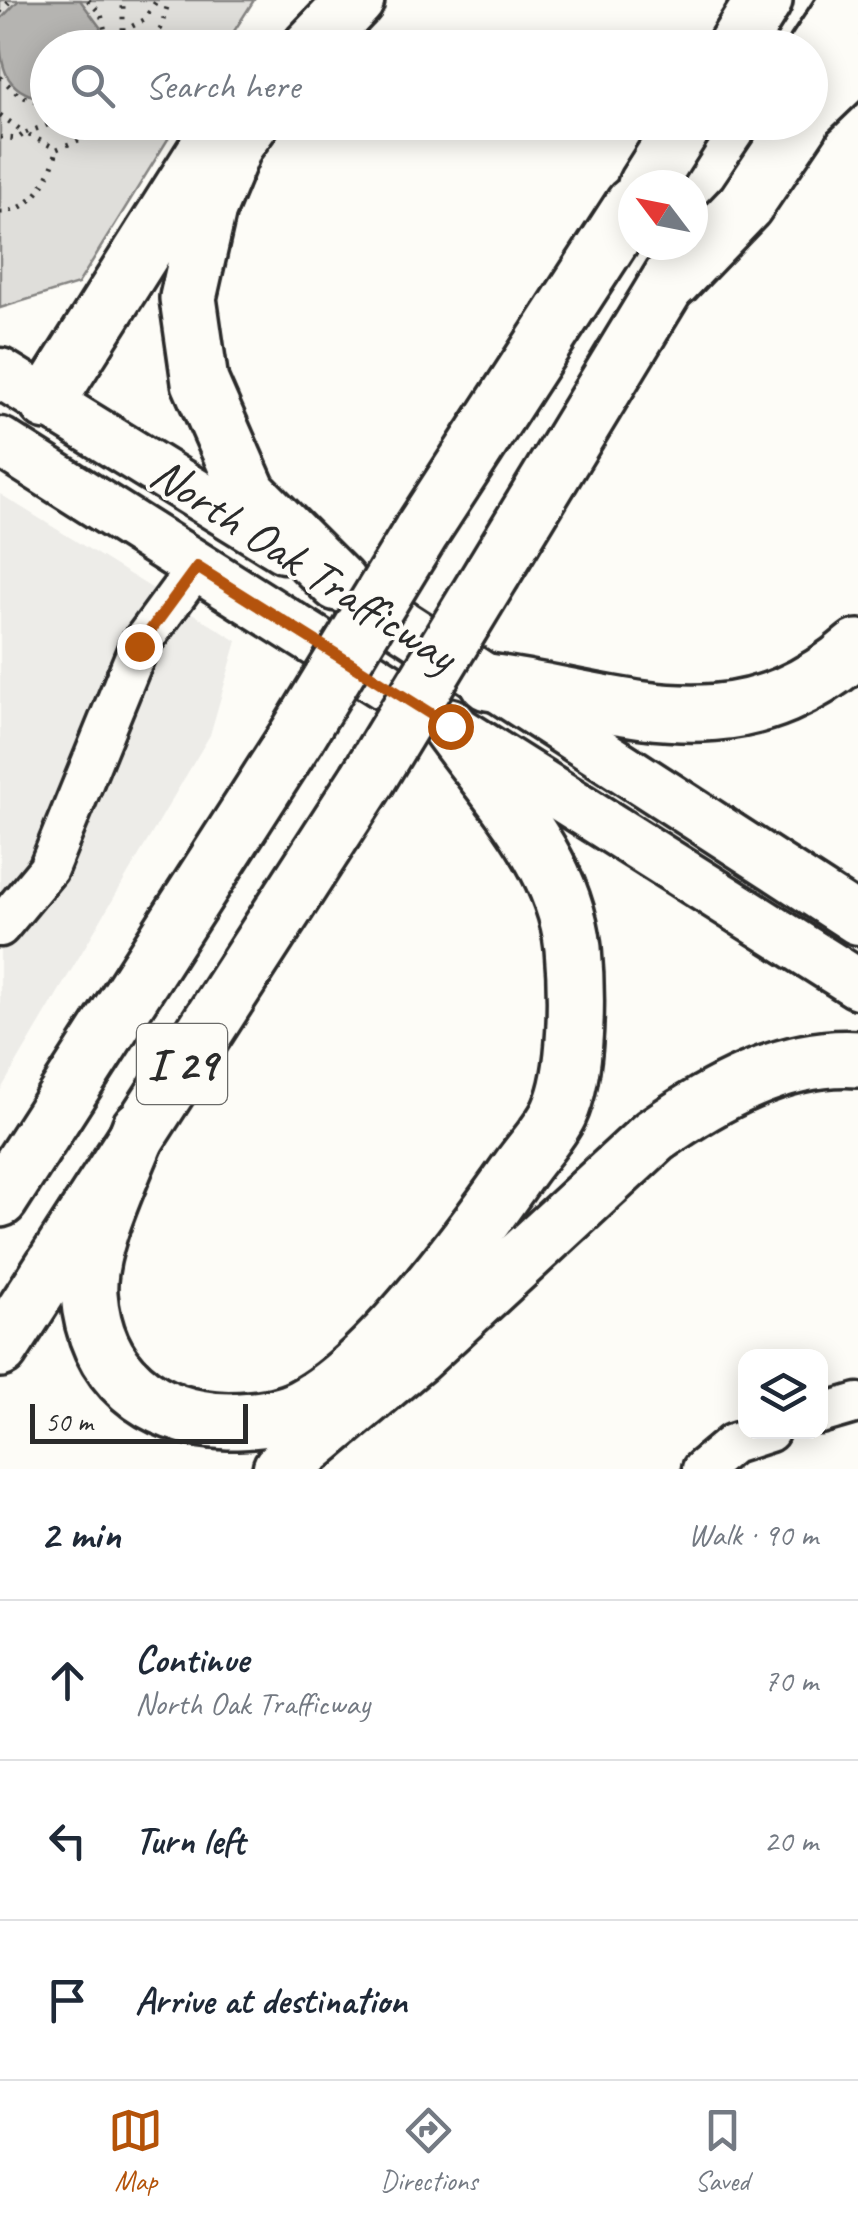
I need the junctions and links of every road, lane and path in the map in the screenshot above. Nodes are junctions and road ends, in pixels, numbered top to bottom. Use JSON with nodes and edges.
{"nodes":[{"id":1,"x":88,"y":0,"type":"edge"},
{"id":2,"x":124,"y":0,"type":"edge"},
{"id":3,"x":156,"y":0,"type":"edge"},
{"id":4,"x":168,"y":0,"type":"edge"},
{"id":5,"x":319,"y":0,"type":"edge"},
{"id":6,"x":356,"y":0,"type":"edge"},
{"id":7,"x":726,"y":0,"type":"edge"},
{"id":8,"x":764,"y":0,"type":"edge"},
{"id":9,"x":849,"y":0,"type":"edge"},
{"id":10,"x":8,"y":1,"type":"edge"},
{"id":11,"x":0,"y":12,"type":"edge"},
{"id":12,"x":105,"y":30,"type":"edge"},
{"id":13,"x":122,"y":30,"type":"joint"},
{"id":14,"x":160,"y":30,"type":"edge"},
{"id":15,"x":293,"y":30,"type":"edge"},
{"id":16,"x":327,"y":30,"type":"edge"},
{"id":17,"x":709,"y":30,"type":"edge"},
{"id":18,"x":745,"y":30,"type":"edge"},
{"id":19,"x":828,"y":32,"type":"edge"},
{"id":20,"x":858,"y":63,"type":"edge"},
{"id":21,"x":0,"y":77,"type":"edge"},
{"id":22,"x":828,"y":92,"type":"edge"},
{"id":23,"x":30,"y":99,"type":"edge"},
{"id":24,"x":0,"y":115,"type":"edge"},
{"id":25,"x":30,"y":131,"type":"edge"},
{"id":26,"x":25,"y":133,"type":"junction"},
{"id":27,"x":30,"y":136,"type":"edge"},
{"id":28,"x":0,"y":137,"type":"edge"},
{"id":29,"x":39,"y":140,"type":"edge"},
{"id":30,"x":78,"y":140,"type":"edge"},
{"id":31,"x":211,"y":140,"type":"edge"},
{"id":32,"x":239,"y":140,"type":"edge"},
{"id":33,"x":657,"y":140,"type":"edge"},
{"id":34,"x":674,"y":140,"type":"edge"},
{"id":35,"x":758,"y":140,"type":"edge"},
{"id":36,"x":789,"y":140,"type":"edge"},
{"id":37,"x":57,"y":149,"type":"junction"},
{"id":38,"x":648,"y":170,"type":"edge"},
{"id":39,"x":654,"y":170,"type":"edge"},
{"id":40,"x":0,"y":212,"type":"edge"},
{"id":41,"x":708,"y":218,"type":"edge"},
{"id":42,"x":618,"y":227,"type":"edge"},
{"id":43,"x":681,"y":260,"type":"edge"},
{"id":44,"x":660,"y":292,"type":"junction"},
{"id":45,"x":0,"y":373,"type":"edge"},
{"id":46,"x":23,"y":403,"type":"edge"},
{"id":47,"x":0,"y":442,"type":"edge"},
{"id":48,"x":197,"y":567,"type":"junction"},
{"id":49,"x":338,"y":584,"type":"junction"},
{"id":50,"x":858,"y":648,"type":"edge"},
{"id":51,"x":488,"y":682,"type":"junction"},
{"id":52,"x":450,"y":726,"type":"junction"},
{"id":53,"x":858,"y":920,"type":"edge"},
{"id":54,"x":0,"y":927,"type":"edge"},
{"id":55,"x":858,"y":984,"type":"edge"},
{"id":56,"x":858,"y":1058,"type":"edge"},
{"id":57,"x":140,"y":1128,"type":"junction"},
{"id":58,"x":0,"y":1199,"type":"edge"},
{"id":59,"x":0,"y":1350,"type":"edge"},
{"id":60,"x":858,"y":1403,"type":"edge"},
{"id":61,"x":828,"y":1412,"type":"edge"},
{"id":62,"x":747,"y":1439,"type":"edge"},
{"id":63,"x":281,"y":1469,"type":"edge"},
{"id":64,"x":702,"y":1469,"type":"edge"}],
"edges":[{"from":1,"to":12,"type":"path"},
{"from":2,"to":13,"type":"path"},
{"from":3,"to":13,"type":"path"},
{"from":4,"to":14,"type":"path"},
{"from":5,"to":15,"type":"highway"},
{"from":6,"to":16,"type":"highway"},
{"from":7,"to":17,"type":"highway"},
{"from":8,"to":18,"type":"highway"},
{"from":9,"to":19,"type":"highway"},
{"from":10,"to":11,"type":"path"},
{"from":20,"to":22,"type":"highway"},
{"from":21,"to":23,"type":"path"},
{"from":24,"to":26,"type":"path"},
{"from":25,"to":26,"type":"path"},
{"from":26,"to":27,"type":"path"},
{"from":26,"to":28,"type":"path"},
{"from":29,"to":37,"type":"path"},
{"from":30,"to":37,"type":"path"},
{"from":31,"to":46,"type":"highway"},
{"from":32,"to":49,"type":"highway"},
{"from":33,"to":38,"type":"highway"},
{"from":34,"to":39,"type":"highway"},
{"from":35,"to":41,"type":"highway","number":"I 29"},
{"from":36,"to":44,"type":"highway"},
{"from":37,"to":40,"type":"path"},
{"from":42,"to":58,"type":"highway","number":"I 29","bridge":true},
{"from":43,"to":44,"type":"highway","number":"I 29"},
{"from":44,"to":57,"type":"highway","number":"I 29","bridge":true},
{"from":45,"to":46,"type":"main road","name":"North Oak Trafficway"},
{"from":46,"to":49,"type":"main road","name":"North Oak Trafficway"},
{"from":47,"to":48,"type":"main road","name":"North Oak Trafficway"},
{"from":48,"to":52,"type":"main road","name":"North Oak Trafficway"},
{"from":48,"to":54,"type":"street"},
{"from":49,"to":51,"type":"main road","name":"North Oak Trafficway"},
{"from":50,"to":51,"type":"highway"},
{"from":51,"to":53,"type":"main road","name":"North Oak Trafficway"},
{"from":52,"to":55,"type":"main road","name":"North Oak Trafficway"},
{"from":52,"to":57,"type":"highway"},
{"from":56,"to":63,"type":"highway"},
{"from":57,"to":59,"type":"highway","number":"I 29"},
{"from":60,"to":61,"type":"street"},
{"from":62,"to":64,"type":"street"}]}
